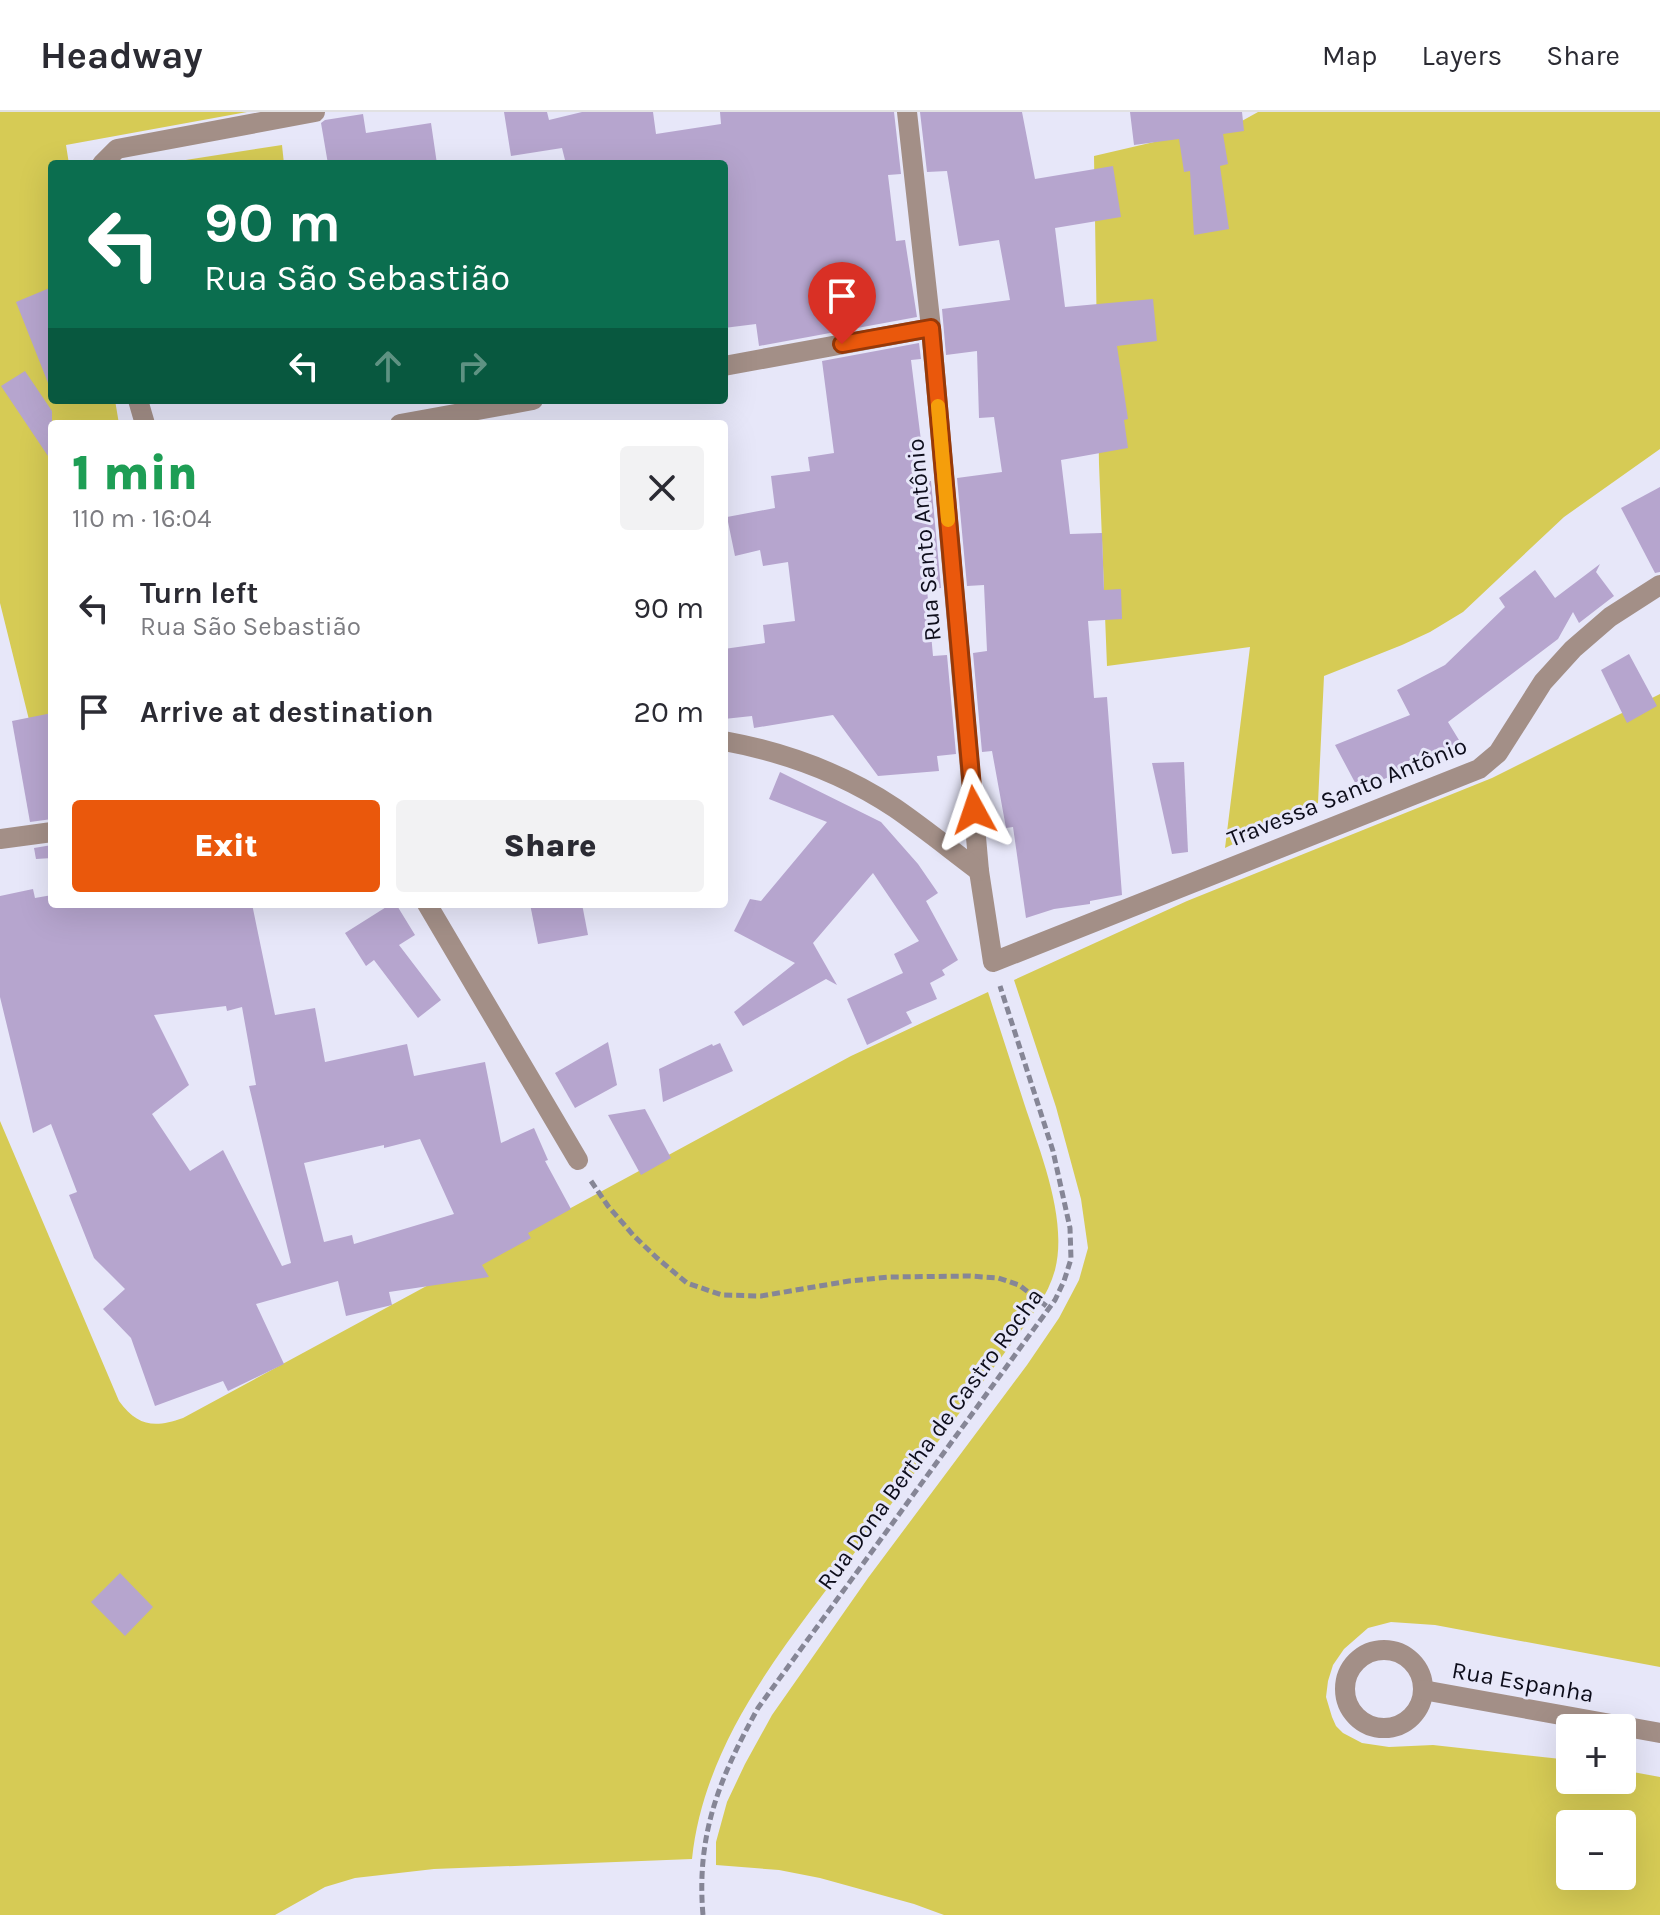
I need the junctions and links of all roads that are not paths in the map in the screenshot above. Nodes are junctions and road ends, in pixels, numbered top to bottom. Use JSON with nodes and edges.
{"nodes":[{"id":1,"x":315,"y":112,"type":"edge"},
{"id":2,"x":907,"y":112,"type":"edge"},
{"id":3,"x":106,"y":160,"type":"edge"},
{"id":4,"x":931,"y":328,"type":"junction"},
{"id":5,"x":728,"y":365,"type":"edge"},
{"id":6,"x":511,"y":404,"type":"edge"},
{"id":7,"x":422,"y":420,"type":"edge"},
{"id":8,"x":1660,"y":585,"type":"edge"},
{"id":9,"x":728,"y":742,"type":"edge"},
{"id":10,"x":48,"y":833,"type":"edge"},
{"id":11,"x":0,"y":839,"type":"edge"},
{"id":12,"x":979,"y":871,"type":"junction"},
{"id":13,"x":429,"y":908,"type":"edge"},
{"id":14,"x":993,"y":962,"type":"joint"},
{"id":15,"x":578,"y":1160,"type":"road end"},
{"id":16,"x":1423,"y":1690,"type":"dead end"},
{"id":17,"x":1660,"y":1733,"type":"edge"}],
"edges":[{"from":1,"to":3,"type":"street"},
{"from":2,"to":4,"type":"street","name":"Rua Santo Antônio"},
{"from":4,"to":5,"type":"street"},
{"from":4,"to":12,"type":"street","name":"Rua Santo Antônio"},
{"from":6,"to":7,"type":"street"},
{"from":8,"to":14,"type":"street","name":"Travessa Santo Antônio"},
{"from":9,"to":12,"type":"street"},
{"from":10,"to":11,"type":"street"},
{"from":12,"to":14,"type":"street","name":"Rua Santo Antônio"},
{"from":13,"to":15,"type":"street"},
{"from":16,"to":17,"type":"street","name":"Rua Espanha"}]}
